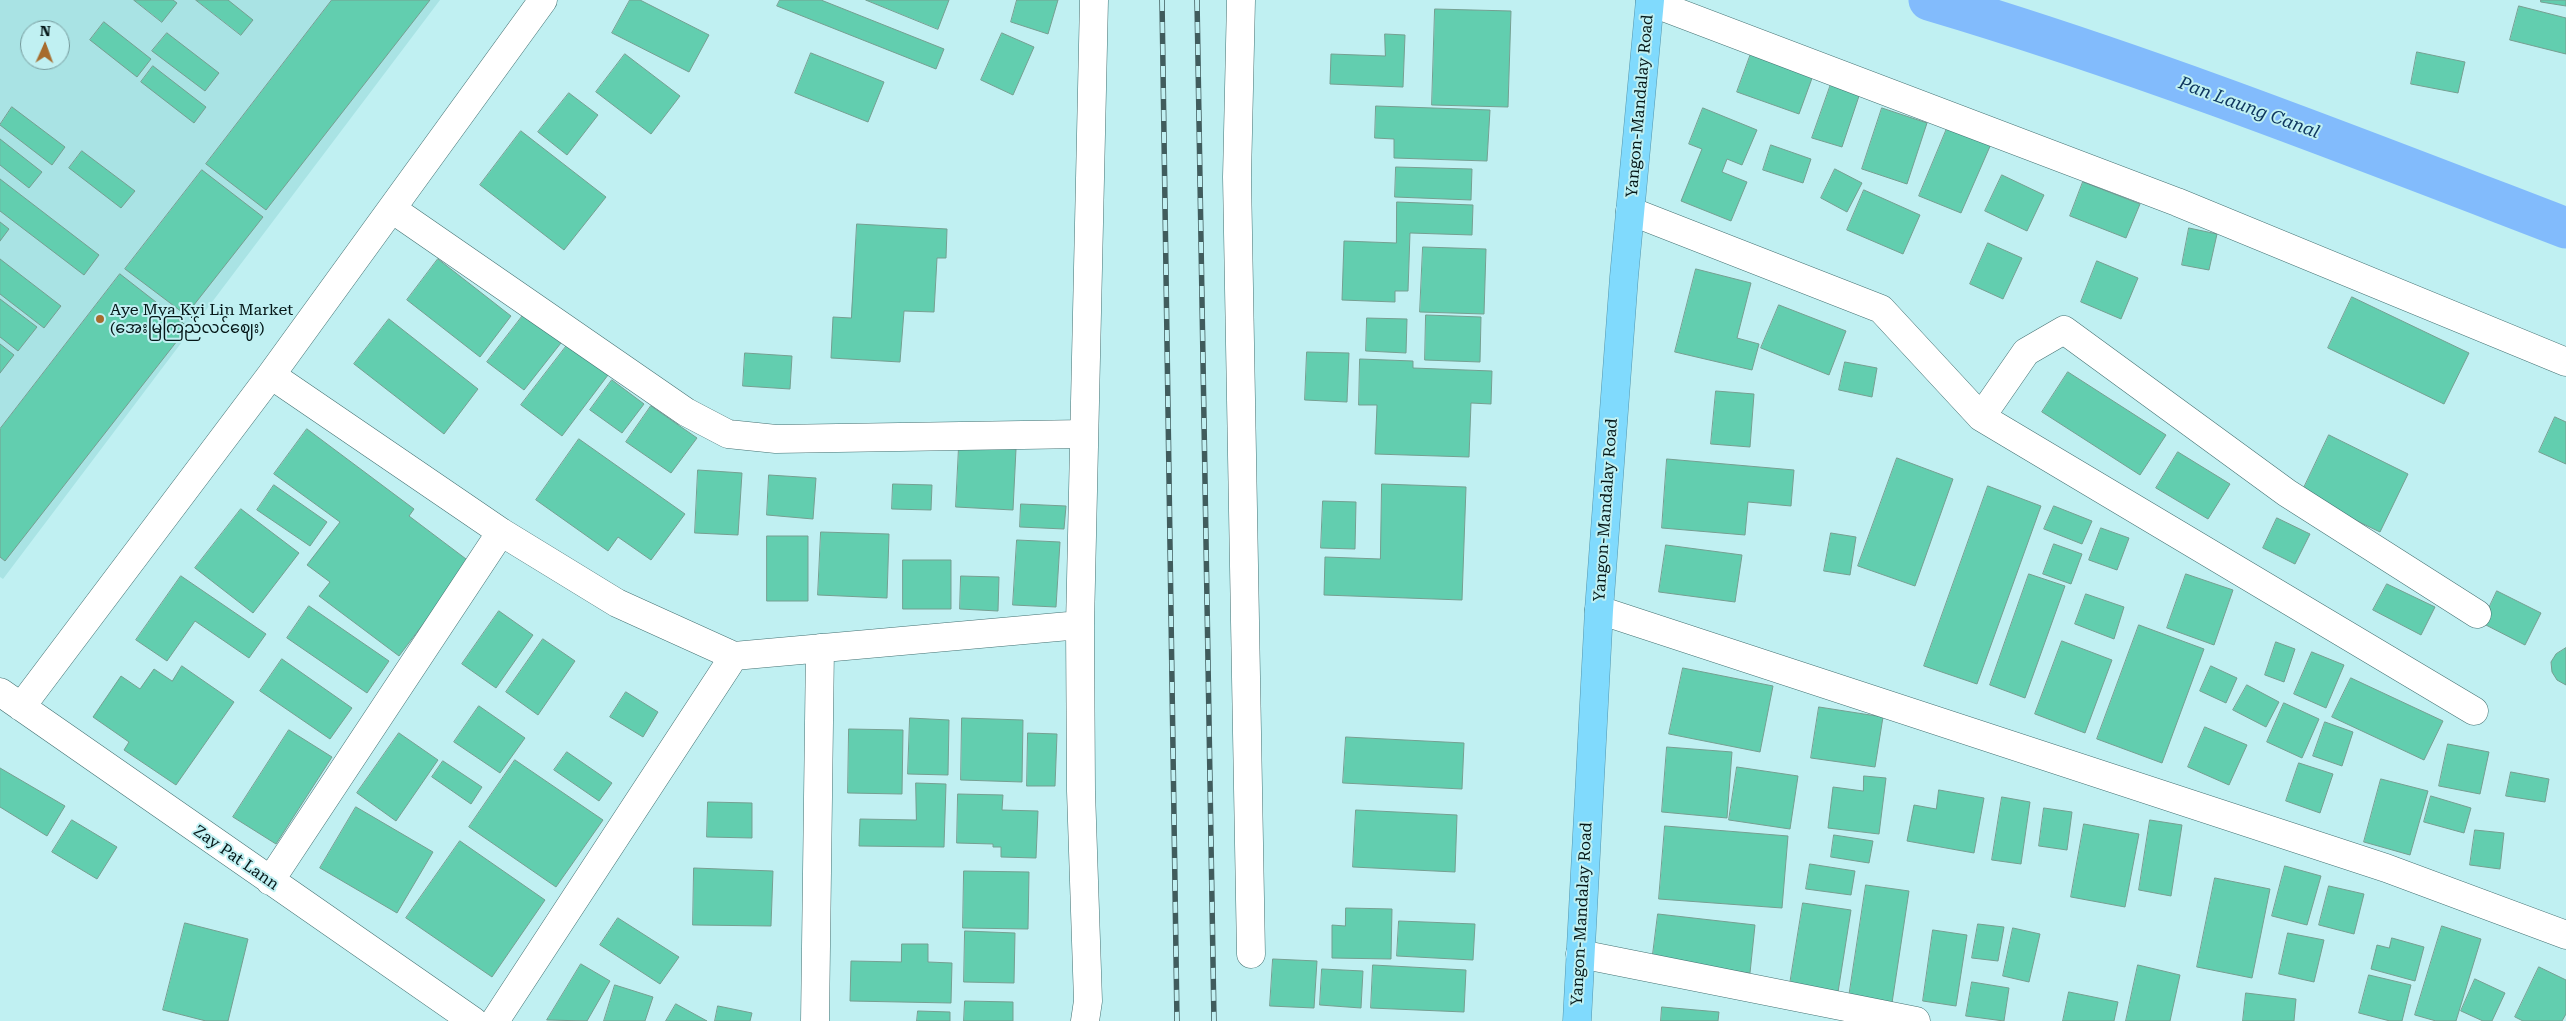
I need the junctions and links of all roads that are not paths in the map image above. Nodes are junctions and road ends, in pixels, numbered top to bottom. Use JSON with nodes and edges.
{"nodes":[{"id":1,"x":543,"y":0,"type":"edge"},
{"id":2,"x":1094,"y":0,"type":"edge"},
{"id":3,"x":1241,"y":0,"type":"edge"},
{"id":4,"x":1650,"y":1,"type":"edge"},
{"id":5,"x":392,"y":209,"type":"junction"},
{"id":6,"x":1630,"y":211,"type":"junction"},
{"id":7,"x":2566,"y":362,"type":"edge"},
{"id":8,"x":271,"y":375,"type":"junction"},
{"id":9,"x":1981,"y":417,"type":"junction"},
{"id":10,"x":1084,"y":434,"type":"junction"},
{"id":11,"x":501,"y":532,"type":"junction"},
{"id":12,"x":1599,"y":610,"type":"junction"},
{"id":13,"x":2477,"y":614,"type":"dead end"},
{"id":14,"x":1080,"y":625,"type":"junction"},
{"id":15,"x":820,"y":648,"type":"junction"},
{"id":16,"x":734,"y":656,"type":"junction"},
{"id":17,"x":10,"y":699,"type":"edge"},
{"id":18,"x":2474,"y":711,"type":"dead end"},
{"id":19,"x":270,"y":882,"type":"junction"},
{"id":20,"x":2566,"y":935,"type":"edge"},
{"id":21,"x":1251,"y":954,"type":"dead end"},
{"id":22,"x":1580,"y":954,"type":"junction"},
{"id":23,"x":473,"y":1021,"type":"edge"},
{"id":24,"x":495,"y":1021,"type":"edge"},
{"id":25,"x":815,"y":1021,"type":"edge"},
{"id":26,"x":1085,"y":1021,"type":"edge"},
{"id":27,"x":1577,"y":1021,"type":"edge"},
{"id":28,"x":1916,"y":1021,"type":"edge"}],
"edges":[{"from":1,"to":5,"type":"street"},
{"from":2,"to":10,"type":"street"},
{"from":3,"to":21,"type":"street"},
{"from":4,"to":6,"type":"highway","name":"Yangon-Mandalay Road"},
{"from":4,"to":7,"type":"street"},
{"from":5,"to":8,"type":"street"},
{"from":5,"to":10,"type":"street"},
{"from":6,"to":9,"type":"street"},
{"from":6,"to":12,"type":"highway","name":"Yangon-Mandalay Road"},
{"from":8,"to":11,"type":"street"},
{"from":8,"to":17,"type":"street"},
{"from":9,"to":13,"type":"street"},
{"from":9,"to":18,"type":"street"},
{"from":10,"to":14,"type":"street"},
{"from":11,"to":16,"type":"street"},
{"from":11,"to":19,"type":"street"},
{"from":12,"to":20,"type":"street"},
{"from":12,"to":22,"type":"highway","name":"Yangon-Mandalay Road"},
{"from":14,"to":15,"type":"street"},
{"from":14,"to":26,"type":"street"},
{"from":15,"to":16,"type":"street"},
{"from":15,"to":25,"type":"street"},
{"from":16,"to":24,"type":"street"},
{"from":17,"to":19,"type":"street","name":"Zay Pat Lann"},
{"from":19,"to":23,"type":"street","name":"Zay Pat Lann"},
{"from":22,"to":27,"type":"highway","name":"Yangon-Mandalay Road"},
{"from":22,"to":28,"type":"street"}]}
